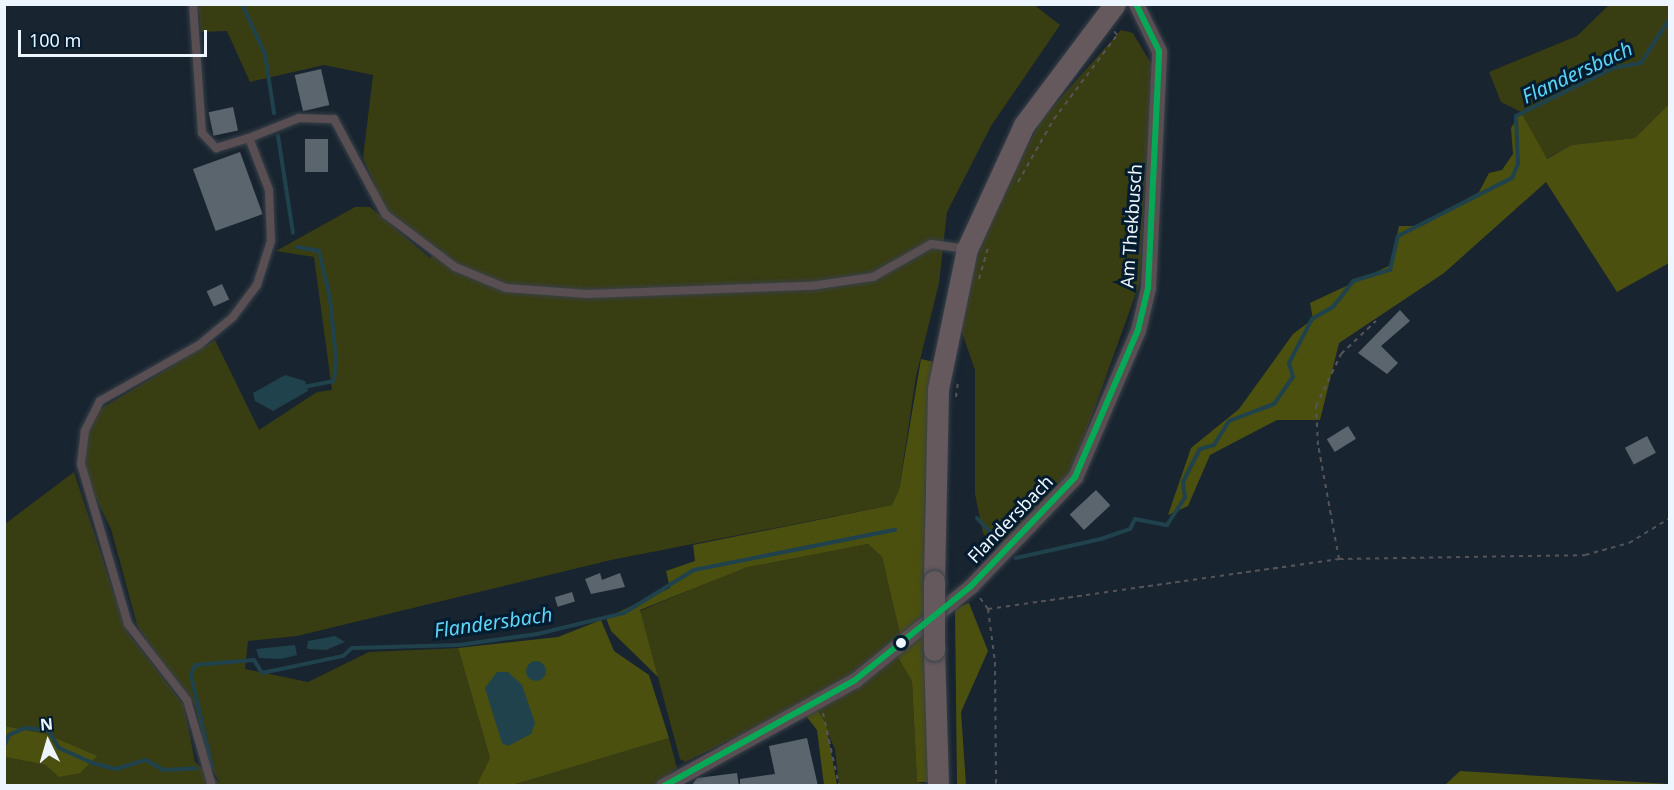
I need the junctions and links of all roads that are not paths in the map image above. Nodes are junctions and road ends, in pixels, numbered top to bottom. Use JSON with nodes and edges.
{"nodes":[{"id":1,"x":193,"y":4,"type":"edge"},
{"id":2,"x":1136,"y":4,"type":"edge"},
{"id":3,"x":1109,"y":12,"type":"edge"},
{"id":4,"x":249,"y":138,"type":"junction"},
{"id":5,"x":967,"y":249,"type":"junction"},
{"id":6,"x":1075,"y":477,"type":"joint"},
{"id":7,"x":212,"y":786,"type":"edge"},
{"id":8,"x":663,"y":786,"type":"edge"},
{"id":9,"x":938,"y":786,"type":"edge"}],
"edges":[{"from":1,"to":4,"type":"lane"},
{"from":2,"to":6,"type":"street","name":"Am Thekbusch"},
{"from":3,"to":5,"type":"main road"},
{"from":4,"to":5,"type":"lane"},
{"from":4,"to":7,"type":"lane"},
{"from":5,"to":9,"type":"main road","bridge":true},
{"from":6,"to":8,"type":"street","name":"Flandersbach"}]}
